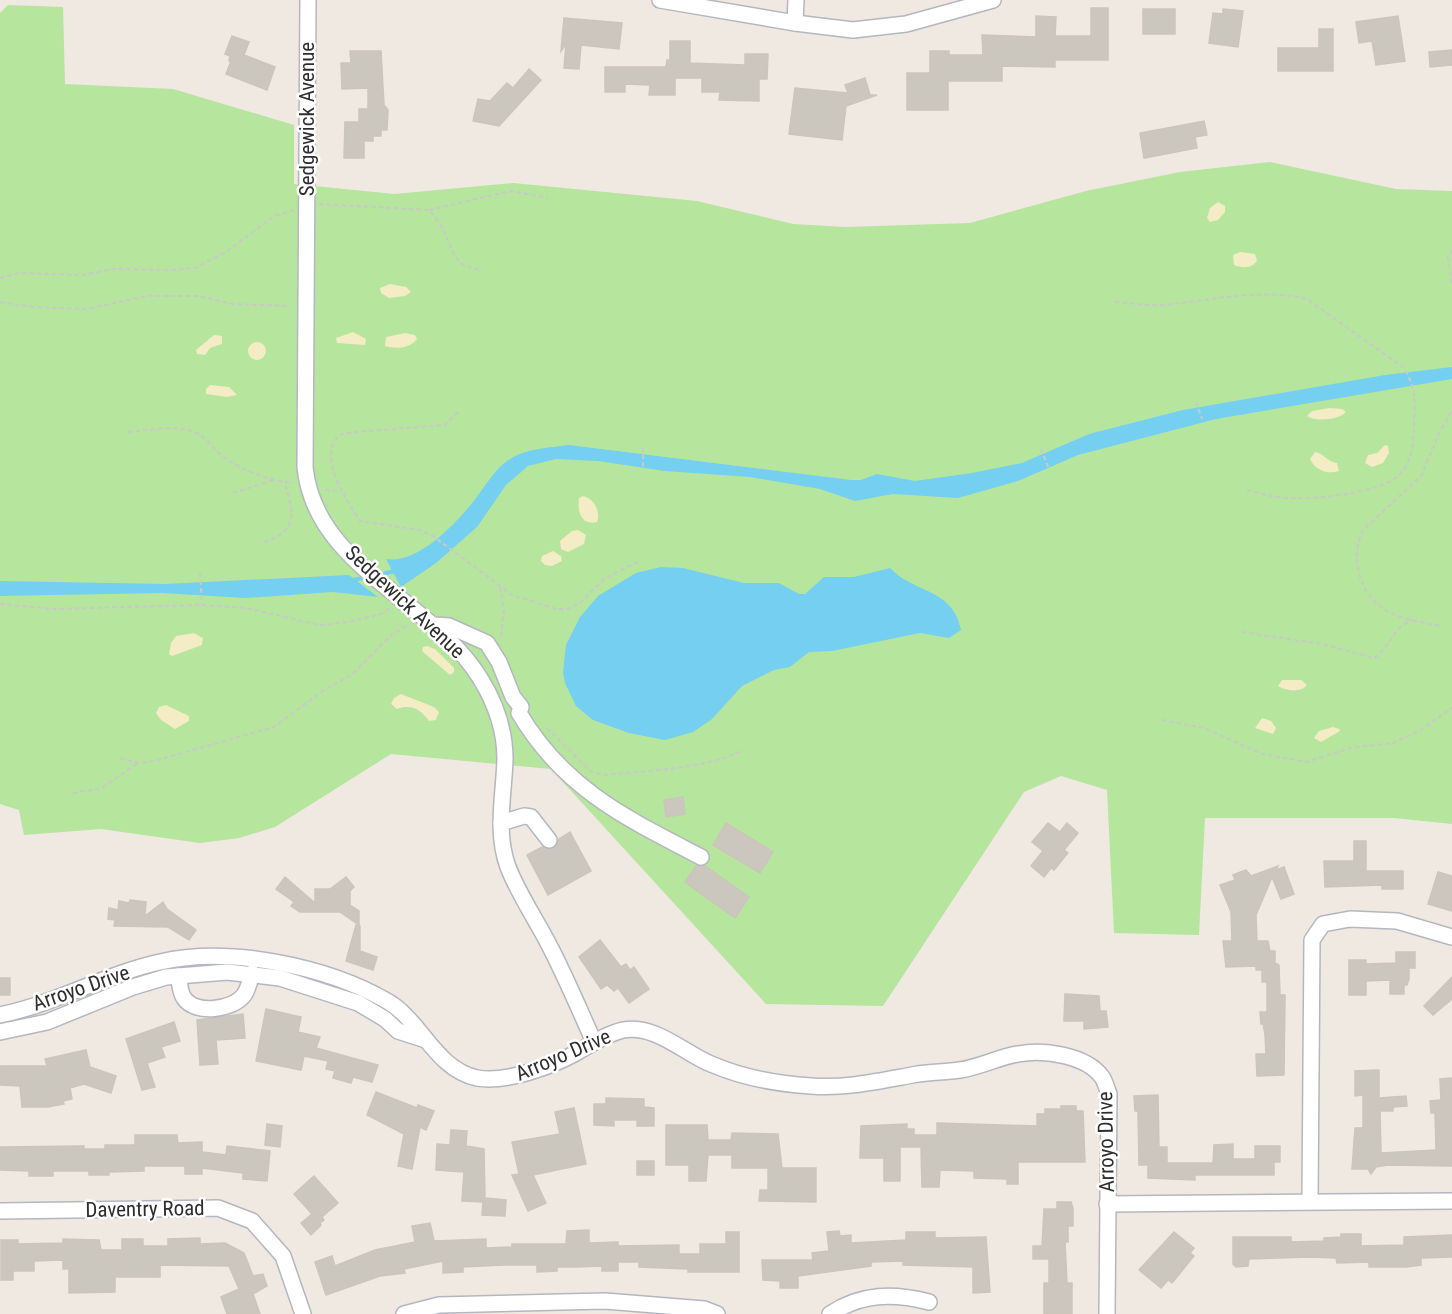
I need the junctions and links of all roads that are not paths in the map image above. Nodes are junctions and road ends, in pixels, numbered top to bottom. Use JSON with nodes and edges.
{"nodes":[{"id":1,"x":308,"y":0,"type":"edge"},
{"id":2,"x":660,"y":0,"type":"edge"},
{"id":3,"x":796,"y":0,"type":"edge"},
{"id":4,"x":993,"y":0,"type":"edge"},
{"id":5,"x":795,"y":23,"type":"junction"},
{"id":6,"x":429,"y":621,"type":"junction"},
{"id":7,"x":501,"y":823,"type":"junction"},
{"id":8,"x":549,"y":840,"type":"dead end"},
{"id":9,"x":701,"y":857,"type":"dead end"},
{"id":10,"x":1452,"y":937,"type":"edge"},
{"id":11,"x":252,"y":973,"type":"junction"},
{"id":12,"x":178,"y":976,"type":"junction"},
{"id":13,"x":361,"y":996,"type":"junction"},
{"id":14,"x":0,"y":1015,"type":"edge"},
{"id":15,"x":0,"y":1032,"type":"edge"},
{"id":16,"x":594,"y":1042,"type":"junction"},
{"id":17,"x":1310,"y":1200,"type":"junction"},
{"id":18,"x":1452,"y":1201,"type":"edge"},
{"id":19,"x":1107,"y":1204,"type":"junction"},
{"id":20,"x":0,"y":1211,"type":"edge"},
{"id":21,"x":929,"y":1302,"type":"dead end"},
{"id":22,"x":606,"y":1308,"type":"edge"},
{"id":23,"x":303,"y":1314,"type":"edge"},
{"id":24,"x":404,"y":1314,"type":"edge"},
{"id":25,"x":717,"y":1314,"type":"edge"},
{"id":26,"x":830,"y":1314,"type":"edge"},
{"id":27,"x":1107,"y":1314,"type":"edge"}],
"edges":[{"from":1,"to":6,"type":"street","name":"Sedgewick Avenue"},
{"from":2,"to":5,"type":"street"},
{"from":3,"to":5,"type":"street"},
{"from":4,"to":5,"type":"street"},
{"from":6,"to":7,"type":"street","name":"Sedgewick Avenue"},
{"from":6,"to":9,"type":"street"},
{"from":7,"to":8,"type":"street"},
{"from":7,"to":16,"type":"street","name":"Sedgewick Avenue"},
{"from":10,"to":17,"type":"street"},
{"from":11,"to":12,"type":"street","name":"Arroyo Drive"},
{"from":11,"to":12,"type":"street"},
{"from":11,"to":13,"type":"street","name":"Arroyo Drive"},
{"from":12,"to":15,"type":"street","name":"Arroyo Drive"},
{"from":13,"to":14,"type":"street","name":"Arroyo Drive"},
{"from":13,"to":16,"type":"street","name":"Arroyo Drive"},
{"from":16,"to":19,"type":"street","name":"Arroyo Drive"},
{"from":17,"to":18,"type":"street","name":"Arroyo Drive"},
{"from":17,"to":19,"type":"street","name":"Arroyo Drive"},
{"from":19,"to":27,"type":"street"},
{"from":20,"to":23,"type":"street","name":"Daventry Road"},
{"from":21,"to":26,"type":"street"},
{"from":22,"to":24,"type":"street"},
{"from":22,"to":25,"type":"street"}]}
